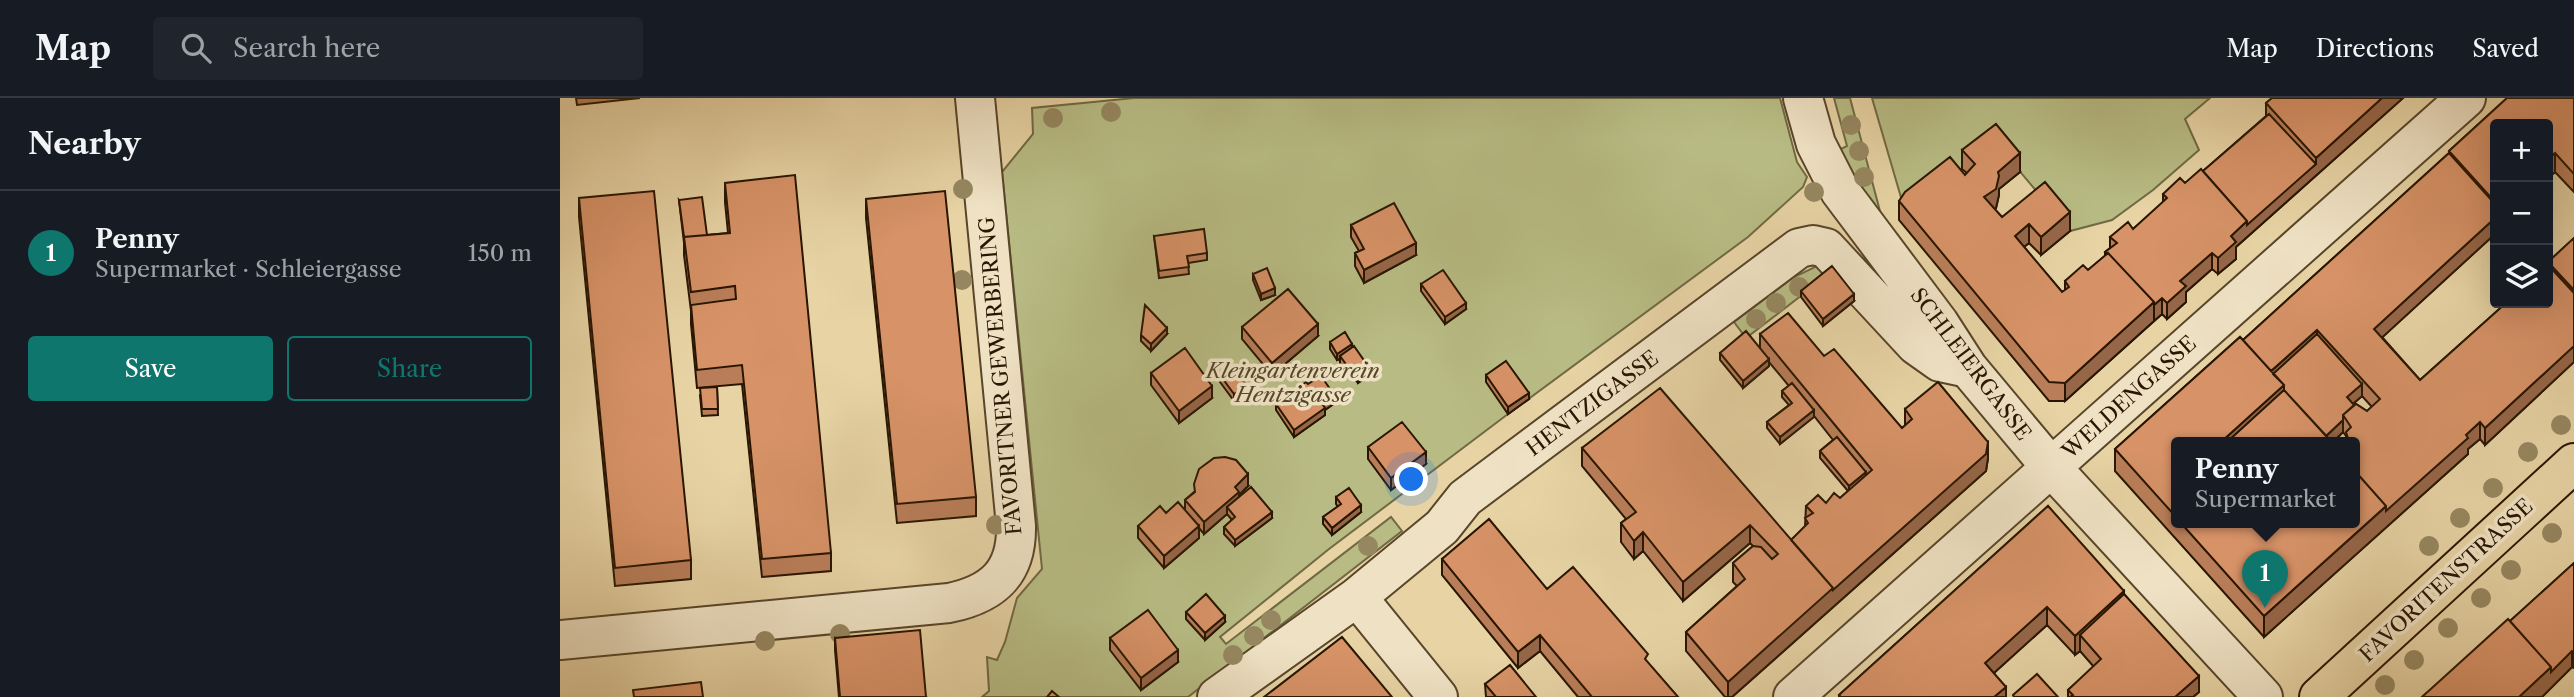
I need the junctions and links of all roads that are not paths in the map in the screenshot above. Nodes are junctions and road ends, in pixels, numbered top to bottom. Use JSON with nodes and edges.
{"nodes":[{"id":1,"x":975,"y":98,"type":"edge"},
{"id":2,"x":1803,"y":98,"type":"edge"},
{"id":3,"x":2466,"y":98,"type":"edge"},
{"id":4,"x":1968,"y":368,"type":"junction"},
{"id":5,"x":2574,"y":463,"type":"edge"},
{"id":6,"x":2050,"y":467,"type":"junction"},
{"id":7,"x":1357,"y":597,"type":"junction"},
{"id":8,"x":560,"y":640,"type":"edge"},
{"id":9,"x":1217,"y":697,"type":"edge"},
{"id":10,"x":1438,"y":697,"type":"edge"},
{"id":11,"x":1793,"y":697,"type":"edge"},
{"id":12,"x":2263,"y":697,"type":"edge"},
{"id":13,"x":2319,"y":697,"type":"edge"}],
"edges":[{"from":1,"to":8,"type":"street","name":"FAVORITNER GEWERBERING"},
{"from":2,"to":4,"type":"street","name":"SCHLEIERGASSE"},
{"from":3,"to":6,"type":"street","name":"WELDENGASSE"},
{"from":4,"to":6,"type":"street","name":"SCHLEIERGASSE"},
{"from":4,"to":7,"type":"street","name":"HENTZIGASSE"},
{"from":5,"to":13,"type":"main road","name":"FAVORITENSTRASSE"},
{"from":6,"to":11,"type":"street","name":"WELDENGASSE"},
{"from":6,"to":12,"type":"street","name":"SCHLEIERGASSE"},
{"from":7,"to":9,"type":"street","name":"HENTZIGASSE"},
{"from":7,"to":10,"type":"street"}]}
